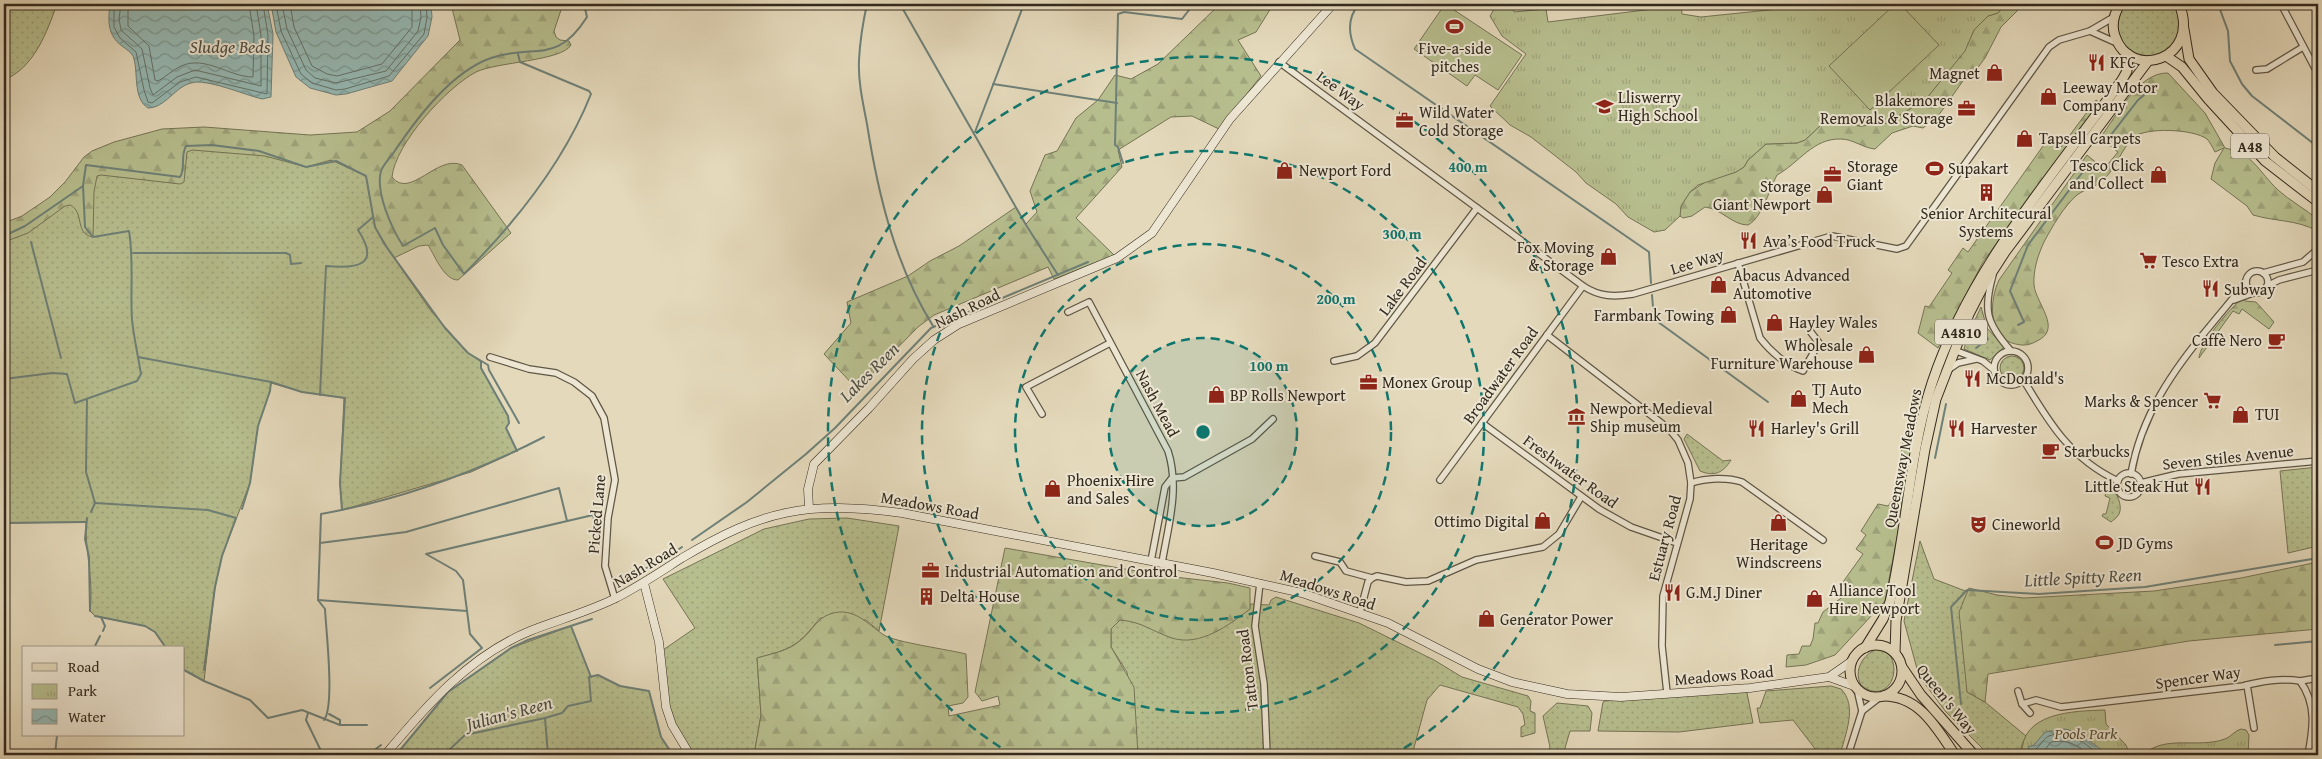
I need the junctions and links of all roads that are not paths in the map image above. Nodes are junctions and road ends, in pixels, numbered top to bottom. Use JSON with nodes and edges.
{"nodes":[{"id":1,"x":1333,"y":4,"type":"edge"},
{"id":2,"x":2179,"y":4,"type":"edge"},
{"id":3,"x":2281,"y":4,"type":"edge"},
{"id":4,"x":2117,"y":9,"type":"edge"},
{"id":5,"x":2184,"y":29,"type":"junction"},
{"id":6,"x":2090,"y":31,"type":"junction"},
{"id":7,"x":2118,"y":43,"type":"junction"},
{"id":8,"x":2303,"y":47,"type":"junction"},
{"id":9,"x":2128,"y":54,"type":"junction"},
{"id":10,"x":2166,"y":56,"type":"junction"},
{"id":11,"x":2148,"y":61,"type":"junction"},
{"id":12,"x":1279,"y":62,"type":"junction"},
{"id":13,"x":2256,"y":70,"type":"dead end"},
{"id":14,"x":2318,"y":74,"type":"edge"},
{"id":15,"x":2317,"y":199,"type":"edge"},
{"id":16,"x":1477,"y":208,"type":"junction"},
{"id":17,"x":2318,"y":249,"type":"edge"},
{"id":18,"x":1738,"y":263,"type":"junction"},
{"id":19,"x":1995,"y":268,"type":"junction"},
{"id":20,"x":2318,"y":270,"type":"edge"},
{"id":21,"x":2263,"y":273,"type":"junction"},
{"id":22,"x":2246,"y":281,"type":"junction"},
{"id":23,"x":1583,"y":286,"type":"junction"},
{"id":24,"x":2267,"y":286,"type":"junction"},
{"id":25,"x":2254,"y":293,"type":"junction"},
{"id":26,"x":2230,"y":303,"type":"junction"},
{"id":27,"x":1068,"y":312,"type":"dead end"},
{"id":28,"x":1953,"y":330,"type":"junction"},
{"id":29,"x":1810,"y":331,"type":"dead end"},
{"id":30,"x":1547,"y":335,"type":"junction"},
{"id":31,"x":1110,"y":343,"type":"junction"},
{"id":32,"x":1954,"y":350,"type":"junction"},
{"id":33,"x":2011,"y":351,"type":"junction"},
{"id":34,"x":490,"y":358,"type":"dead end"},
{"id":35,"x":1978,"y":359,"type":"junction"},
{"id":36,"x":1334,"y":361,"type":"dead end"},
{"id":37,"x":1994,"y":370,"type":"junction"},
{"id":38,"x":1943,"y":376,"type":"junction"},
{"id":39,"x":2023,"y":380,"type":"junction"},
{"id":40,"x":1042,"y":414,"type":"dead end"},
{"id":41,"x":1273,"y":419,"type":"dead end"},
{"id":42,"x":1482,"y":424,"type":"junction"},
{"id":43,"x":2318,"y":462,"type":"edge"},
{"id":44,"x":2131,"y":474,"type":"junction"},
{"id":45,"x":1172,"y":478,"type":"junction"},
{"id":46,"x":1440,"y":480,"type":"dead end"},
{"id":47,"x":2118,"y":482,"type":"junction"},
{"id":48,"x":1691,"y":483,"type":"junction"},
{"id":49,"x":2141,"y":483,"type":"junction"},
{"id":50,"x":1581,"y":497,"type":"junction"},
{"id":51,"x":809,"y":508,"type":"junction"},
{"id":52,"x":1824,"y":540,"type":"dead end"},
{"id":53,"x":1677,"y":543,"type":"junction"},
{"id":54,"x":1315,"y":556,"type":"dead end"},
{"id":55,"x":1151,"y":561,"type":"junction"},
{"id":56,"x":1162,"y":563,"type":"junction"},
{"id":57,"x":1372,"y":578,"type":"junction"},
{"id":58,"x":644,"y":583,"type":"junction"},
{"id":59,"x":1260,"y":583,"type":"junction"},
{"id":60,"x":615,"y":598,"type":"junction"},
{"id":61,"x":1360,"y":612,"type":"junction"},
{"id":62,"x":1865,"y":648,"type":"junction"},
{"id":63,"x":1897,"y":657,"type":"junction"},
{"id":64,"x":1852,"y":661,"type":"junction"},
{"id":65,"x":1829,"y":677,"type":"junction"},
{"id":66,"x":2318,"y":678,"type":"edge"},
{"id":67,"x":2300,"y":680,"type":"junction"},
{"id":68,"x":2247,"y":685,"type":"junction"},
{"id":69,"x":1856,"y":687,"type":"junction"},
{"id":70,"x":2018,"y":692,"type":"dead end"},
{"id":71,"x":1667,"y":693,"type":"junction"},
{"id":72,"x":1882,"y":697,"type":"junction"},
{"id":73,"x":2022,"y":704,"type":"junction"},
{"id":74,"x":1862,"y":711,"type":"junction"},
{"id":75,"x":2030,"y":713,"type":"dead end"},
{"id":76,"x":2254,"y":728,"type":"dead end"},
{"id":77,"x":2316,"y":737,"type":"edge"},
{"id":78,"x":385,"y":755,"type":"edge"},
{"id":79,"x":690,"y":755,"type":"edge"},
{"id":80,"x":1267,"y":755,"type":"edge"},
{"id":81,"x":1848,"y":755,"type":"edge"},
{"id":82,"x":1955,"y":755,"type":"edge"},
{"id":83,"x":1974,"y":755,"type":"edge"},
{"id":84,"x":2308,"y":755,"type":"edge"}],
"edges":[{"from":1,"to":12,"type":"street","name":"Nash Road"},
{"from":2,"to":5,"type":"main road","number":"A48"},
{"from":3,"to":8,"type":"street"},
{"from":4,"to":6,"type":"street","name":"Lee Way"},
{"from":4,"to":7,"type":"main road"},
{"from":5,"to":10,"type":"main road"},
{"from":5,"to":15,"type":"main road","number":"A48"},
{"from":6,"to":7,"type":"street"},
{"from":6,"to":18,"type":"street","name":"Lee Way"},
{"from":7,"to":9,"type":"main road"},
{"from":8,"to":13,"type":"street"},
{"from":8,"to":14,"type":"street"},
{"from":9,"to":11,"type":"main road"},
{"from":9,"to":28,"type":"main road","name":"Queensway Meadows","number":"A4810"},
{"from":10,"to":11,"type":"main road"},
{"from":10,"to":15,"type":"main road","number":"A48"},
{"from":11,"to":19,"type":"main road","name":"Queensway Meadows","number":"A4810"},
{"from":12,"to":16,"type":"street","name":"Lee Way"},
{"from":12,"to":51,"type":"street","name":"Nash Road"},
{"from":16,"to":23,"type":"street","name":"Lee Way"},
{"from":16,"to":36,"type":"street","name":"Lake Road"},
{"from":17,"to":21,"type":"street"},
{"from":18,"to":23,"type":"street","name":"Lee Way"},
{"from":18,"to":29,"type":"street"},
{"from":19,"to":32,"type":"main road","name":"Queensway Meadows","number":"A4810"},
{"from":19,"to":33,"type":"street"},
{"from":20,"to":24,"type":"street"},
{"from":21,"to":22,"type":"street"},
{"from":21,"to":24,"type":"street"},
{"from":22,"to":25,"type":"street"},
{"from":22,"to":26,"type":"street"},
{"from":23,"to":30,"type":"street","name":"Broadwater Road"},
{"from":24,"to":25,"type":"street"},
{"from":25,"to":26,"type":"street"},
{"from":26,"to":44,"type":"street"},
{"from":27,"to":31,"type":"street","name":"Nash Mead"},
{"from":28,"to":32,"type":"street"},
{"from":28,"to":62,"type":"main road","name":"Queensway Meadows","number":"A4810"},
{"from":30,"to":42,"type":"street","name":"Broadwater Road"},
{"from":30,"to":48,"type":"street","name":"Estuary Road"},
{"from":31,"to":40,"type":"street"},
{"from":31,"to":45,"type":"street","name":"Nash Mead"},
{"from":32,"to":35,"type":"street"},
{"from":32,"to":38,"type":"main road","name":"Queensway Meadows","number":"A4810"},
{"from":33,"to":37,"type":"street"},
{"from":33,"to":39,"type":"street"},
{"from":34,"to":60,"type":"street","name":"Picked Lane"},
{"from":35,"to":37,"type":"street"},
{"from":35,"to":38,"type":"street"},
{"from":37,"to":39,"type":"street"},
{"from":38,"to":63,"type":"main road","name":"Queensway Meadows","number":"A4810"},
{"from":39,"to":47,"type":"street"},
{"from":41,"to":45,"type":"street"},
{"from":42,"to":46,"type":"street","name":"Broadwater Road"},
{"from":42,"to":50,"type":"street","name":"Freshwater Road"},
{"from":43,"to":49,"type":"street","name":"Seven Stiles Avenue"},
{"from":44,"to":47,"type":"street"},
{"from":44,"to":49,"type":"street"},
{"from":45,"to":55,"type":"street","name":"Nash Mead"},
{"from":45,"to":56,"type":"street","name":"Nash Mead"},
{"from":47,"to":49,"type":"street"},
{"from":48,"to":52,"type":"street"},
{"from":48,"to":53,"type":"street","name":"Estuary Road"},
{"from":50,"to":53,"type":"street","name":"Freshwater Road"},
{"from":50,"to":57,"type":"street"},
{"from":51,"to":55,"type":"street","name":"Meadows Road"},
{"from":51,"to":58,"type":"street","name":"Nash Road"},
{"from":53,"to":71,"type":"street","name":"Estuary Road"},
{"from":54,"to":57,"type":"street"},
{"from":55,"to":56,"type":"street","name":"Meadows Road"},
{"from":56,"to":59,"type":"street","name":"Meadows Road"},
{"from":57,"to":61,"type":"street"},
{"from":58,"to":60,"type":"street","name":"Nash Road"},
{"from":58,"to":79,"type":"street"},
{"from":59,"to":61,"type":"street","name":"Meadows Road"},
{"from":59,"to":80,"type":"street","name":"Tatton Road"},
{"from":60,"to":78,"type":"street","name":"Nash Road"},
{"from":61,"to":71,"type":"street","name":"Meadows Road"},
{"from":62,"to":63,"type":"main road"},
{"from":62,"to":64,"type":"main road"},
{"from":63,"to":72,"type":"main road"},
{"from":63,"to":83,"type":"main road","name":"Queen's Way"},
{"from":64,"to":65,"type":"street","name":"Meadows Road"},
{"from":64,"to":69,"type":"main road"},
{"from":65,"to":69,"type":"street","name":"Meadows Road"},
{"from":65,"to":71,"type":"street","name":"Meadows Road"},
{"from":66,"to":67,"type":"street","name":"Spencer Way"},
{"from":67,"to":68,"type":"street","name":"Spencer Way"},
{"from":67,"to":77,"type":"street"},
{"from":68,"to":73,"type":"street","name":"Spencer Way"},
{"from":68,"to":76,"type":"street"},
{"from":69,"to":72,"type":"main road"},
{"from":69,"to":74,"type":"street"},
{"from":70,"to":73,"type":"street"},
{"from":72,"to":74,"type":"street"},
{"from":72,"to":82,"type":"main road","name":"Queen's Way"},
{"from":73,"to":75,"type":"street"},
{"from":74,"to":81,"type":"street"},
{"from":77,"to":84,"type":"street"}]}
